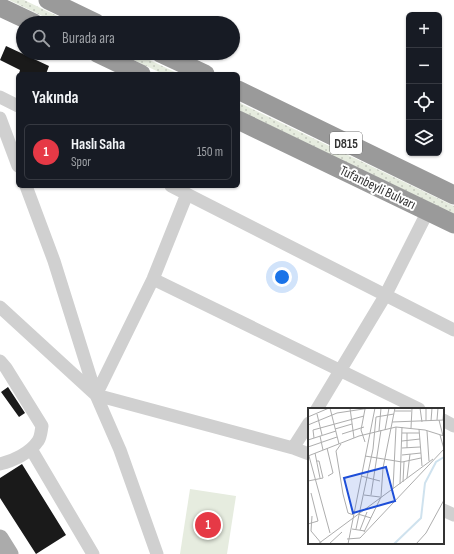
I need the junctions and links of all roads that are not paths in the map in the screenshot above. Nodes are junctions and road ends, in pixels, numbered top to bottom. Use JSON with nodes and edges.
{"nodes":[{"id":1,"x":48,"y":0,"type":"edge"},
{"id":2,"x":1,"y":8,"type":"edge"},
{"id":3,"x":19,"y":16,"type":"edge"},
{"id":4,"x":81,"y":16,"type":"edge"},
{"id":5,"x":112,"y":60,"type":"edge"},
{"id":6,"x":175,"y":60,"type":"edge"},
{"id":7,"x":137,"y":72,"type":"edge"},
{"id":8,"x":201,"y":72,"type":"edge"},
{"id":9,"x":240,"y":91,"type":"edge"},
{"id":10,"x":0,"y":97,"type":"edge"},
{"id":11,"x":16,"y":105,"type":"edge"},
{"id":12,"x":0,"y":118,"type":"edge"},
{"id":13,"x":240,"y":121,"type":"edge"},
{"id":14,"x":16,"y":161,"type":"edge"},
{"id":15,"x":27,"y":188,"type":"edge"},
{"id":16,"x":175,"y":188,"type":"edge"},
{"id":17,"x":188,"y":194,"type":"junction"},
{"id":18,"x":454,"y":195,"type":"edge"},
{"id":19,"x":428,"y":211,"type":"junction"},
{"id":20,"x":454,"y":224,"type":"edge"},
{"id":21,"x":153,"y":279,"type":"junction"},
{"id":22,"x":385,"y":296,"type":"junction"},
{"id":23,"x":0,"y":307,"type":"edge"},
{"id":24,"x":454,"y":330,"type":"edge"},
{"id":25,"x":0,"y":361,"type":"edge"},
{"id":26,"x":341,"y":371,"type":"junction"},
{"id":27,"x":96,"y":395,"type":"junction"},
{"id":28,"x":318,"y":408,"type":"edge"},
{"id":29,"x":418,"y":408,"type":"edge"},
{"id":30,"x":444,"y":421,"type":"edge"},
{"id":31,"x":308,"y":425,"type":"edge"},
{"id":32,"x":454,"y":426,"type":"edge"},
{"id":33,"x":294,"y":448,"type":"junction"},
{"id":34,"x":31,"y":449,"type":"junction"},
{"id":35,"x":308,"y":454,"type":"edge"},
{"id":36,"x":0,"y":464,"type":"edge"},
{"id":37,"x":444,"y":510,"type":"edge"},
{"id":38,"x":454,"y":515,"type":"edge"},
{"id":39,"x":0,"y":538,"type":"edge"},
{"id":40,"x":10,"y":554,"type":"edge"},
{"id":41,"x":92,"y":554,"type":"edge"},
{"id":42,"x":157,"y":554,"type":"edge"}],
"edges":[{"from":1,"to":4,"type":"highway"},
{"from":2,"to":3,"type":"highway"},
{"from":5,"to":7,"type":"highway"},
{"from":6,"to":8,"type":"highway"},
{"from":9,"to":18,"type":"highway","name":"Tufanbeyli Bulvarı","number":"D815"},
{"from":10,"to":11,"type":"street"},
{"from":12,"to":14,"type":"street"},
{"from":13,"to":19,"type":"highway","name":"Tufanbeyli Bulvarı","number":"D815"},
{"from":15,"to":27,"type":"street"},
{"from":16,"to":17,"type":"street"},
{"from":17,"to":21,"type":"street"},
{"from":17,"to":22,"type":"street"},
{"from":19,"to":20,"type":"highway","name":"Tufanbeyli Bulvarı","number":"D815"},
{"from":19,"to":22,"type":"street"},
{"from":21,"to":26,"type":"street"},
{"from":21,"to":27,"type":"street"},
{"from":22,"to":24,"type":"street"},
{"from":22,"to":26,"type":"street"},
{"from":23,"to":27,"type":"street"},
{"from":25,"to":34,"type":"street"},
{"from":26,"to":28,"type":"street"},
{"from":26,"to":29,"type":"street"},
{"from":27,"to":33,"type":"street"},
{"from":27,"to":42,"type":"street"},
{"from":30,"to":32,"type":"street"},
{"from":31,"to":33,"type":"street"},
{"from":33,"to":35,"type":"street"},
{"from":34,"to":36,"type":"street"},
{"from":34,"to":41,"type":"street"},
{"from":37,"to":38,"type":"street"},
{"from":39,"to":40,"type":"main road"}]}
